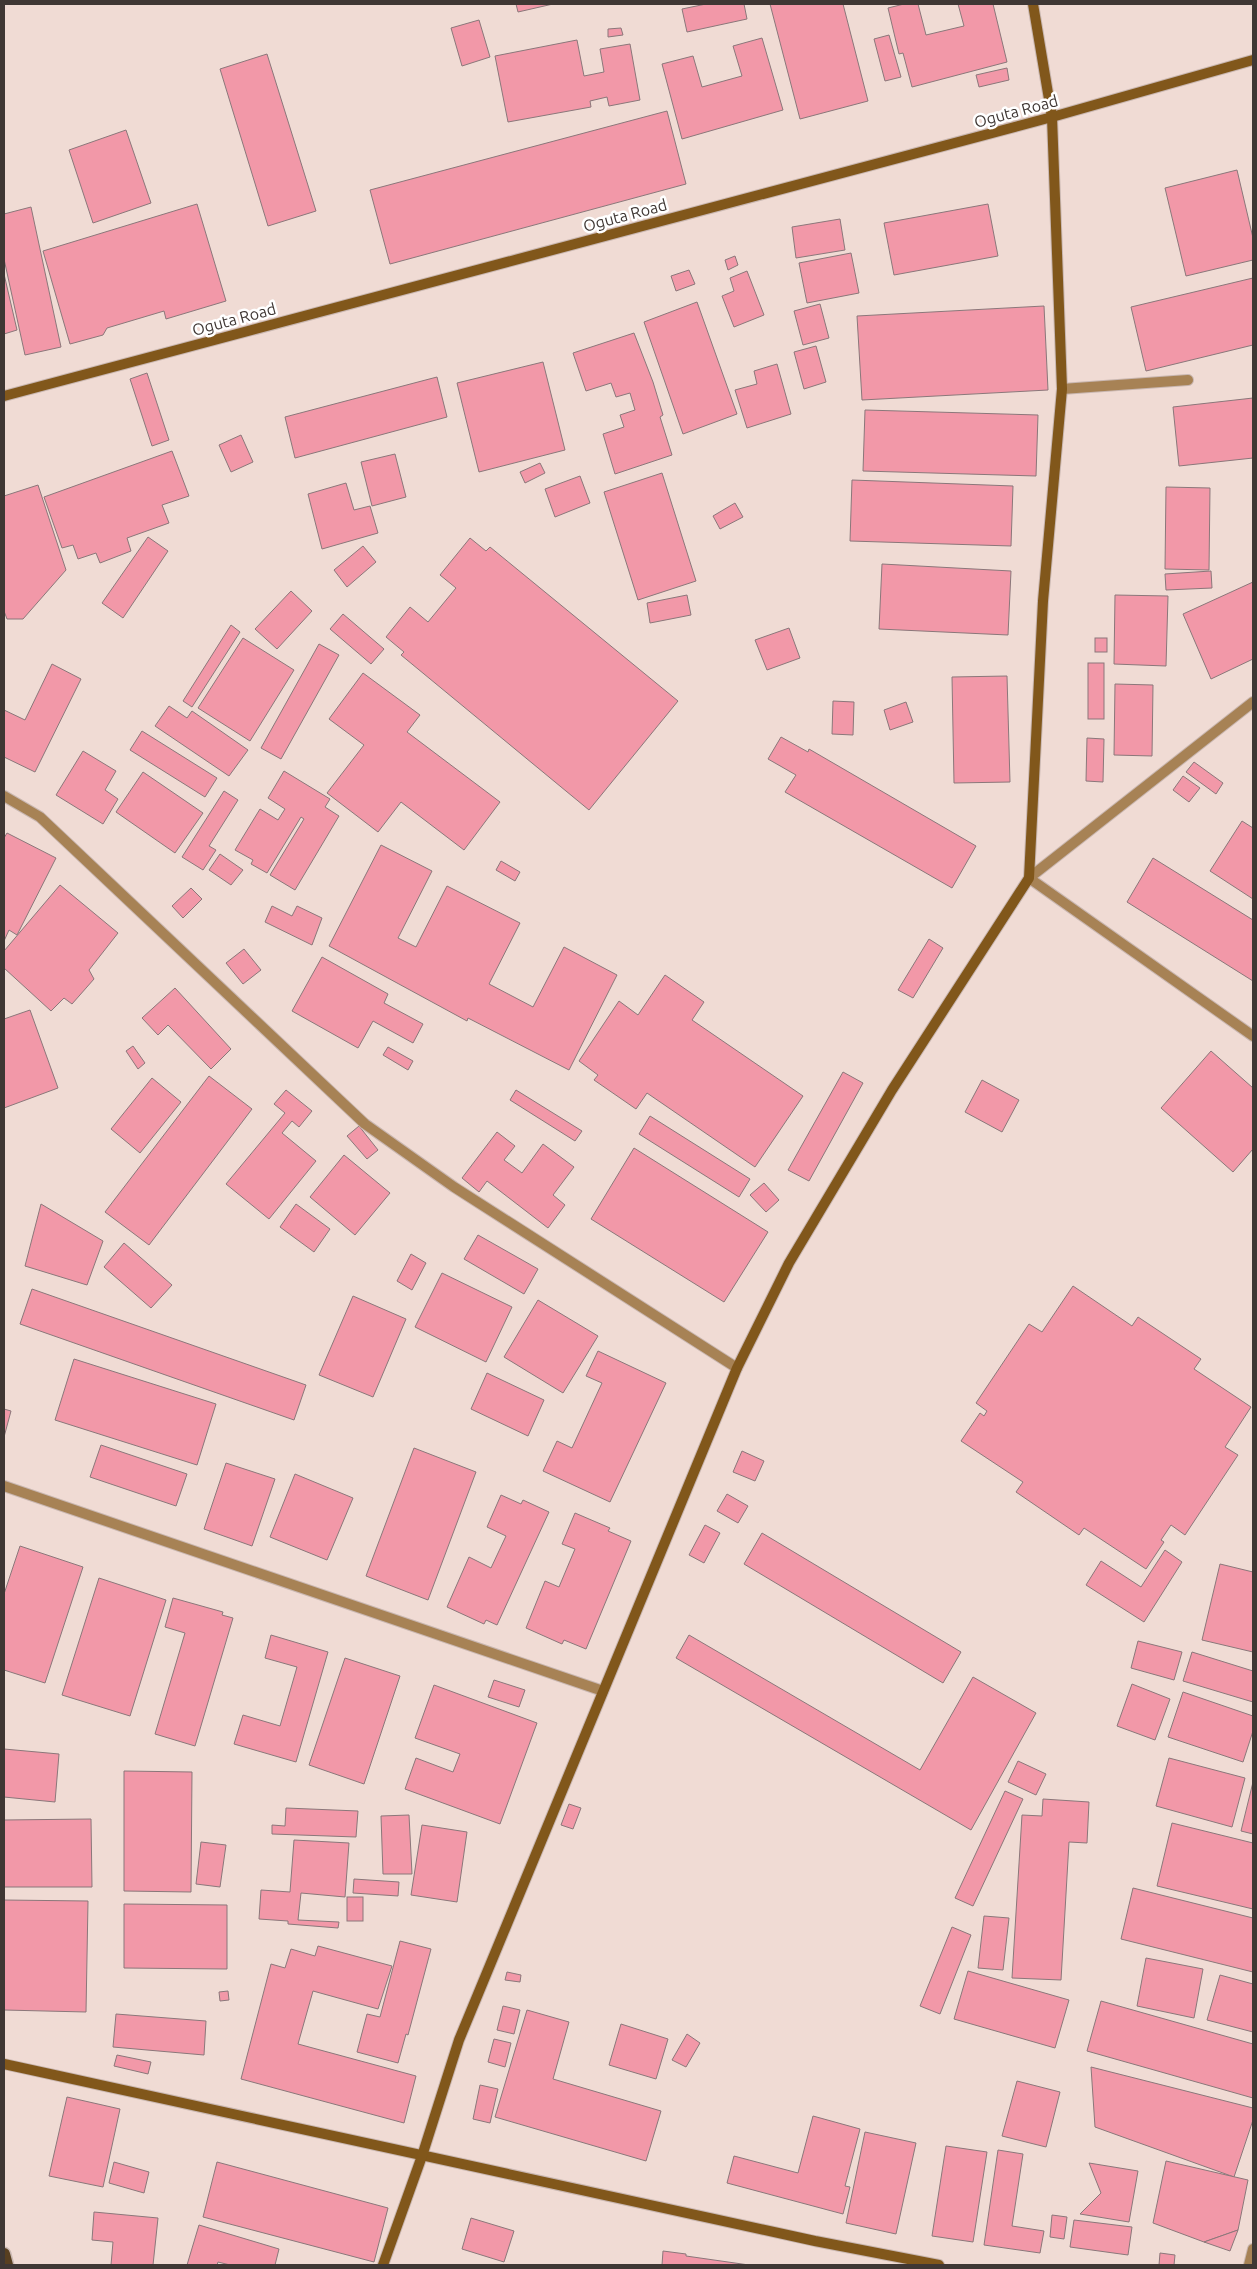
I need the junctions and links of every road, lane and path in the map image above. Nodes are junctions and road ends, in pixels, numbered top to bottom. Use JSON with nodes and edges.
{"nodes":[{"id":1,"x":1032,"y":4,"type":"edge"},
{"id":2,"x":1253,"y":60,"type":"edge"},
{"id":3,"x":1052,"y":117,"type":"junction"},
{"id":4,"x":1188,"y":380,"type":"dead end"},
{"id":5,"x":1062,"y":388,"type":"junction"},
{"id":6,"x":4,"y":396,"type":"edge"},
{"id":7,"x":1253,"y":702,"type":"edge"},
{"id":8,"x":4,"y":796,"type":"edge"},
{"id":9,"x":1029,"y":878,"type":"junction"},
{"id":10,"x":1253,"y":1036,"type":"edge"},
{"id":11,"x":737,"y":1368,"type":"junction"},
{"id":12,"x":4,"y":1486,"type":"edge"},
{"id":13,"x":603,"y":1691,"type":"junction"},
{"id":14,"x":4,"y":2064,"type":"edge"},
{"id":15,"x":422,"y":2156,"type":"junction"},
{"id":16,"x":1253,"y":2249,"type":"edge"},
{"id":17,"x":4,"y":2254,"type":"edge"},
{"id":18,"x":7,"y":2265,"type":"edge"},
{"id":19,"x":382,"y":2265,"type":"edge"},
{"id":20,"x":939,"y":2265,"type":"edge"},
{"id":21,"x":1249,"y":2265,"type":"edge"}],
"edges":[{"from":1,"to":3,"type":"street"},
{"from":2,"to":3,"type":"street","name":"Oguta Road"},
{"from":3,"to":5,"type":"street"},
{"from":3,"to":6,"type":"street","name":"Oguta Road"},
{"from":4,"to":5,"type":"street"},
{"from":5,"to":9,"type":"street"},
{"from":7,"to":9,"type":"street"},
{"from":8,"to":11,"type":"street"},
{"from":9,"to":10,"type":"street"},
{"from":9,"to":11,"type":"street"},
{"from":11,"to":13,"type":"street"},
{"from":12,"to":13,"type":"street"},
{"from":13,"to":15,"type":"street"},
{"from":14,"to":15,"type":"street"},
{"from":15,"to":19,"type":"street"},
{"from":15,"to":20,"type":"street"},
{"from":16,"to":21,"type":"street"},
{"from":17,"to":18,"type":"main road"}]}
